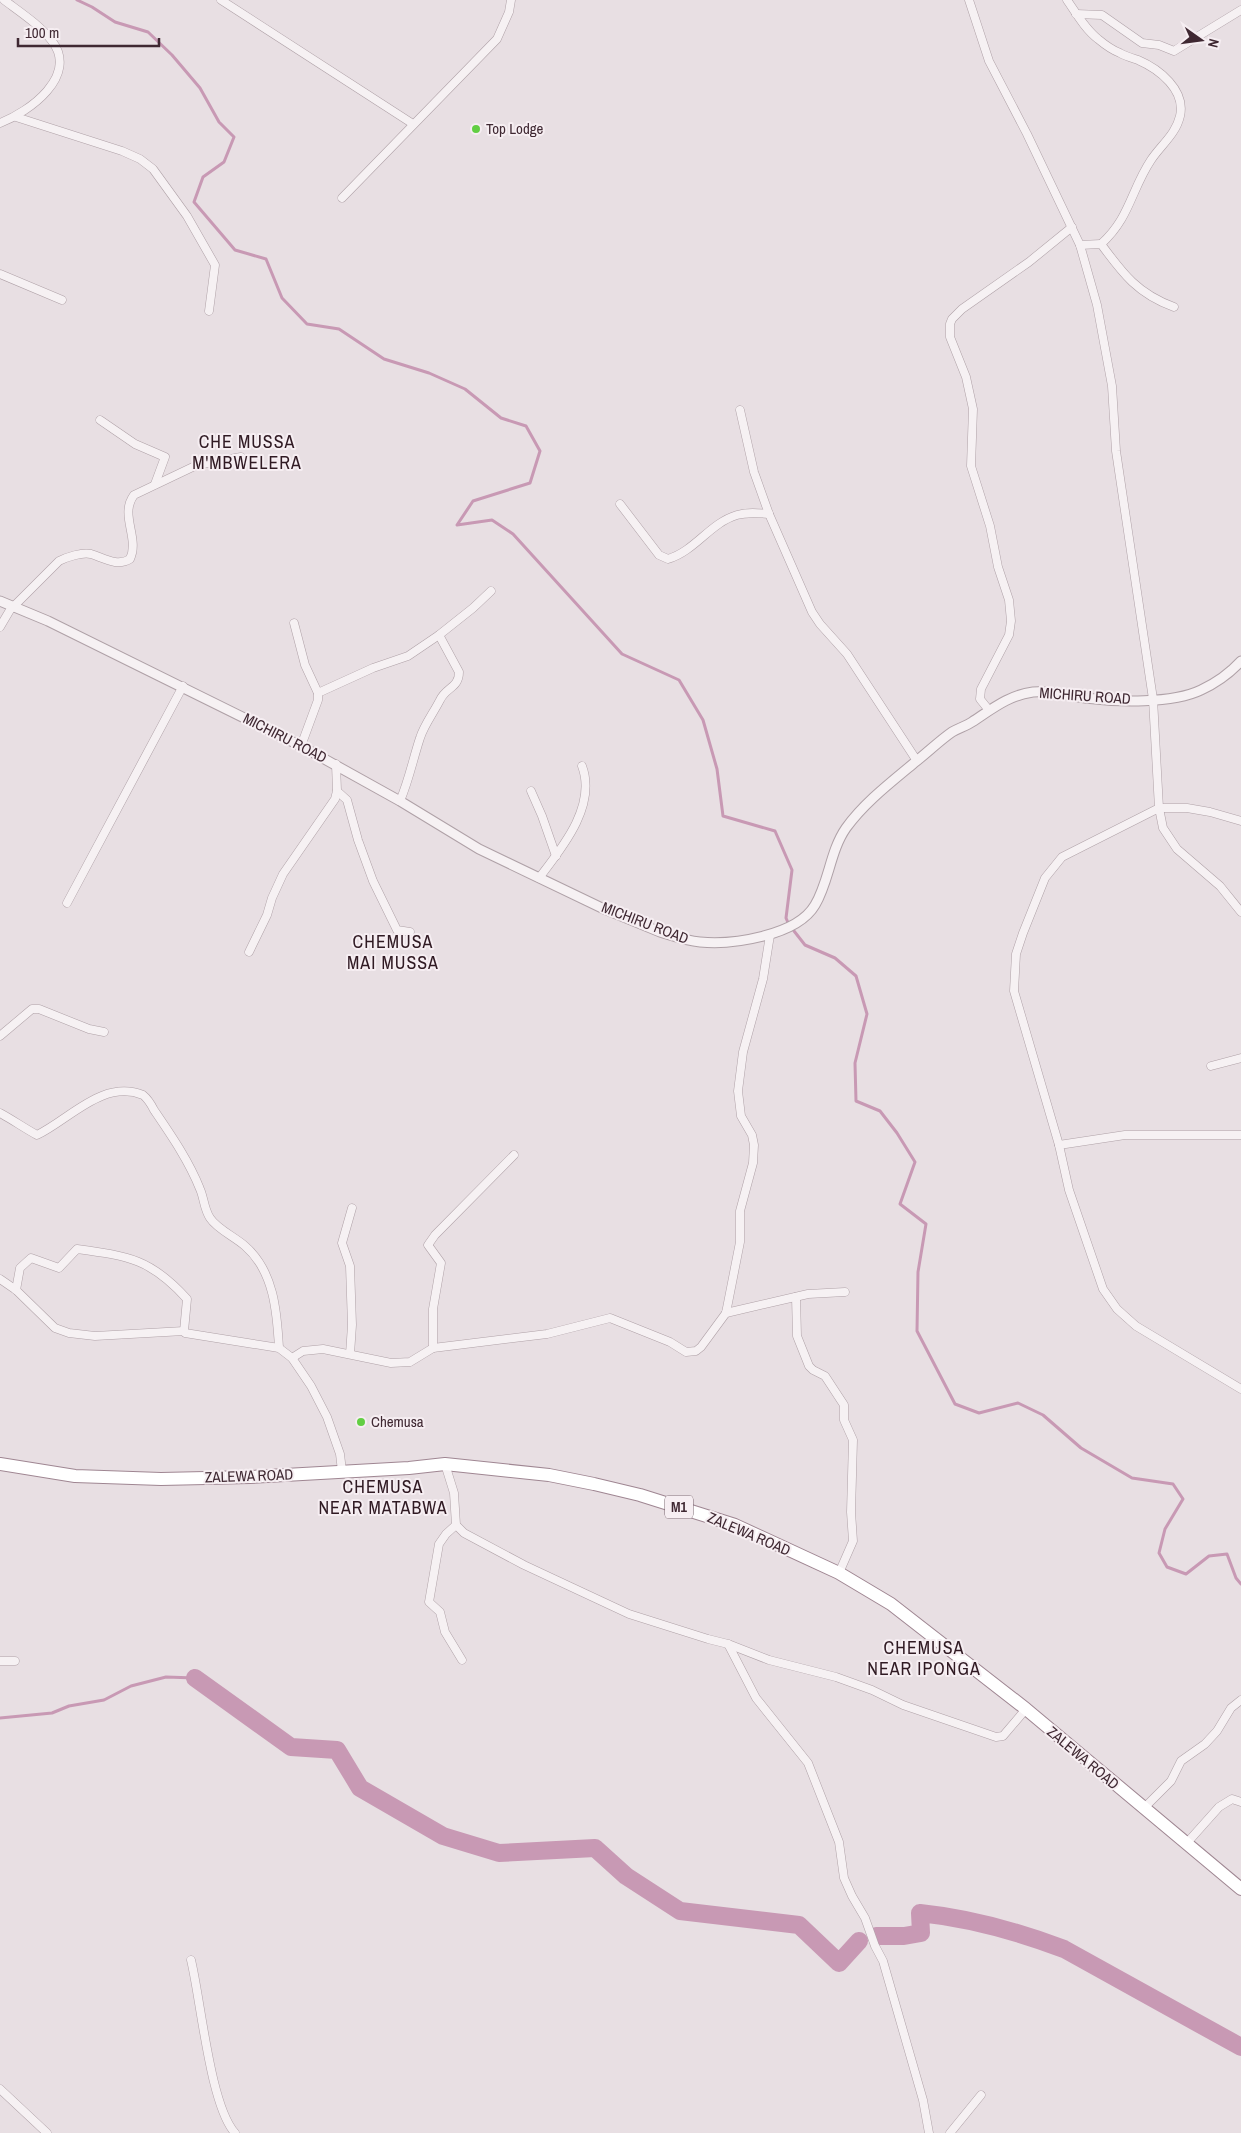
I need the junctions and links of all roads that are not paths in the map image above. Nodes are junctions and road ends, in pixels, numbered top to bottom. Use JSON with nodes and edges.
{"nodes":[{"id":1,"x":4,"y":0,"type":"edge"},
{"id":2,"x":221,"y":0,"type":"edge"},
{"id":3,"x":511,"y":0,"type":"edge"},
{"id":4,"x":969,"y":0,"type":"edge"},
{"id":5,"x":1067,"y":0,"type":"edge"},
{"id":6,"x":1241,"y":10,"type":"edge"},
{"id":7,"x":1076,"y":14,"type":"junction"},
{"id":8,"x":16,"y":117,"type":"junction"},
{"id":9,"x":0,"y":124,"type":"edge"},
{"id":10,"x":413,"y":124,"type":"junction"},
{"id":11,"x":342,"y":198,"type":"dead end"},
{"id":12,"x":1072,"y":227,"type":"junction"},
{"id":13,"x":1101,"y":244,"type":"junction"},
{"id":14,"x":1080,"y":245,"type":"junction"},
{"id":15,"x":0,"y":274,"type":"edge"},
{"id":16,"x":62,"y":300,"type":"dead end"},
{"id":17,"x":1174,"y":307,"type":"dead end"},
{"id":18,"x":210,"y":312,"type":"dead end"},
{"id":19,"x":740,"y":410,"type":"dead end"},
{"id":20,"x":100,"y":420,"type":"dead end"},
{"id":21,"x":242,"y":457,"type":"dead end"},
{"id":22,"x":155,"y":484,"type":"junction"},
{"id":23,"x":620,"y":504,"type":"dead end"},
{"id":24,"x":769,"y":514,"type":"junction"},
{"id":25,"x":492,"y":591,"type":"dead end"},
{"id":26,"x":0,"y":601,"type":"edge"},
{"id":27,"x":15,"y":606,"type":"junction"},
{"id":28,"x":294,"y":623,"type":"dead end"},
{"id":29,"x":0,"y":628,"type":"edge"},
{"id":30,"x":439,"y":635,"type":"junction"},
{"id":31,"x":1241,"y":661,"type":"edge"},
{"id":32,"x":182,"y":686,"type":"junction"},
{"id":33,"x":318,"y":693,"type":"junction"},
{"id":34,"x":1153,"y":700,"type":"junction"},
{"id":35,"x":988,"y":709,"type":"junction"},
{"id":36,"x":302,"y":746,"type":"junction"},
{"id":37,"x":917,"y":761,"type":"junction"},
{"id":38,"x":336,"y":764,"type":"junction"},
{"id":39,"x":582,"y":766,"type":"dead end"},
{"id":40,"x":337,"y":791,"type":"junction"},
{"id":41,"x":531,"y":791,"type":"dead end"},
{"id":42,"x":400,"y":801,"type":"junction"},
{"id":43,"x":1159,"y":808,"type":"junction"},
{"id":44,"x":1241,"y":821,"type":"edge"},
{"id":45,"x":556,"y":856,"type":"junction"},
{"id":46,"x":539,"y":878,"type":"junction"},
{"id":47,"x":67,"y":902,"type":"dead end"},
{"id":48,"x":1241,"y":912,"type":"edge"},
{"id":49,"x":410,"y":932,"type":"dead end"},
{"id":50,"x":770,"y":935,"type":"junction"},
{"id":51,"x":249,"y":952,"type":"dead end"},
{"id":52,"x":104,"y":1032,"type":"dead end"},
{"id":53,"x":0,"y":1036,"type":"edge"},
{"id":54,"x":1241,"y":1058,"type":"edge"},
{"id":55,"x":1211,"y":1066,"type":"dead end"},
{"id":56,"x":0,"y":1113,"type":"edge"},
{"id":57,"x":1241,"y":1135,"type":"edge"},
{"id":58,"x":1059,"y":1145,"type":"junction"},
{"id":59,"x":514,"y":1155,"type":"dead end"},
{"id":60,"x":352,"y":1208,"type":"dead end"},
{"id":61,"x":0,"y":1279,"type":"edge"},
{"id":62,"x":16,"y":1290,"type":"junction"},
{"id":63,"x":845,"y":1292,"type":"dead end"},
{"id":64,"x":796,"y":1297,"type":"junction"},
{"id":65,"x":726,"y":1312,"type":"junction"},
{"id":66,"x":184,"y":1331,"type":"junction"},
{"id":67,"x":279,"y":1348,"type":"junction"},
{"id":68,"x":434,"y":1348,"type":"junction"},
{"id":69,"x":350,"y":1354,"type":"junction"},
{"id":70,"x":292,"y":1358,"type":"junction"},
{"id":71,"x":1241,"y":1389,"type":"edge"},
{"id":72,"x":0,"y":1464,"type":"edge"},
{"id":73,"x":445,"y":1464,"type":"junction"},
{"id":74,"x":342,"y":1471,"type":"junction"},
{"id":75,"x":456,"y":1525,"type":"junction"},
{"id":76,"x":839,"y":1573,"type":"junction"},
{"id":77,"x":728,"y":1644,"type":"junction"},
{"id":78,"x":462,"y":1660,"type":"dead end"},
{"id":79,"x":0,"y":1661,"type":"edge"},
{"id":80,"x":15,"y":1662,"type":"dead end"},
{"id":81,"x":1241,"y":1700,"type":"edge"},
{"id":82,"x":1026,"y":1709,"type":"junction"},
{"id":83,"x":1241,"y":1802,"type":"edge"},
{"id":84,"x":1143,"y":1810,"type":"junction"},
{"id":85,"x":1186,"y":1844,"type":"junction"},
{"id":86,"x":1241,"y":1890,"type":"edge"},
{"id":87,"x":191,"y":1960,"type":"dead end"},
{"id":88,"x":0,"y":2089,"type":"edge"},
{"id":89,"x":982,"y":2096,"type":"dead end"},
{"id":90,"x":47,"y":2133,"type":"edge"},
{"id":91,"x":235,"y":2133,"type":"edge"},
{"id":92,"x":929,"y":2133,"type":"edge"},
{"id":93,"x":950,"y":2133,"type":"edge"}],
"edges":[{"from":1,"to":8,"type":"street"},
{"from":2,"to":10,"type":"street"},
{"from":3,"to":10,"type":"street"},
{"from":4,"to":12,"type":"street"},
{"from":5,"to":7,"type":"street"},
{"from":6,"to":7,"type":"street"},
{"from":7,"to":13,"type":"street"},
{"from":8,"to":9,"type":"street"},
{"from":8,"to":18,"type":"street"},
{"from":10,"to":11,"type":"street"},
{"from":12,"to":14,"type":"street"},
{"from":12,"to":35,"type":"street"},
{"from":13,"to":14,"type":"street"},
{"from":13,"to":17,"type":"street"},
{"from":14,"to":34,"type":"street"},
{"from":15,"to":16,"type":"street"},
{"from":19,"to":24,"type":"street"},
{"from":20,"to":22,"type":"street"},
{"from":21,"to":22,"type":"street"},
{"from":22,"to":27,"type":"street"},
{"from":23,"to":24,"type":"street"},
{"from":24,"to":37,"type":"street"},
{"from":25,"to":30,"type":"street"},
{"from":26,"to":27,"type":"street","name":"MICHIRU ROAD"},
{"from":27,"to":29,"type":"street"},
{"from":27,"to":32,"type":"street","name":"MICHIRU ROAD"},
{"from":28,"to":33,"type":"street"},
{"from":30,"to":33,"type":"street"},
{"from":30,"to":42,"type":"street"},
{"from":31,"to":34,"type":"street","name":"MICHIRU ROAD"},
{"from":32,"to":36,"type":"street","name":"MICHIRU ROAD"},
{"from":32,"to":47,"type":"street"},
{"from":33,"to":36,"type":"street"},
{"from":34,"to":35,"type":"street","name":"MICHIRU ROAD"},
{"from":34,"to":43,"type":"street"},
{"from":35,"to":37,"type":"street","name":"MICHIRU ROAD"},
{"from":36,"to":38,"type":"street","name":"MICHIRU ROAD"},
{"from":37,"to":50,"type":"street","name":"MICHIRU ROAD"},
{"from":38,"to":40,"type":"street"},
{"from":38,"to":42,"type":"street","name":"MICHIRU ROAD"},
{"from":39,"to":45,"type":"street"},
{"from":40,"to":49,"type":"street"},
{"from":40,"to":51,"type":"street"},
{"from":41,"to":45,"type":"street"},
{"from":42,"to":46,"type":"street","name":"MICHIRU ROAD"},
{"from":43,"to":44,"type":"street"},
{"from":43,"to":48,"type":"street"},
{"from":43,"to":58,"type":"street"},
{"from":45,"to":46,"type":"street"},
{"from":46,"to":50,"type":"street","name":"MICHIRU ROAD"},
{"from":50,"to":65,"type":"street"},
{"from":52,"to":53,"type":"street"},
{"from":54,"to":55,"type":"street"},
{"from":56,"to":67,"type":"street"},
{"from":57,"to":58,"type":"street"},
{"from":58,"to":71,"type":"street"},
{"from":59,"to":68,"type":"street"},
{"from":60,"to":69,"type":"street"},
{"from":61,"to":62,"type":"street"},
{"from":62,"to":66,"type":"street"},
{"from":62,"to":66,"type":"street"},
{"from":63,"to":64,"type":"street"},
{"from":64,"to":65,"type":"street"},
{"from":64,"to":76,"type":"street"},
{"from":65,"to":68,"type":"street"},
{"from":66,"to":67,"type":"street"},
{"from":67,"to":70,"type":"street"},
{"from":68,"to":69,"type":"street"},
{"from":69,"to":70,"type":"street"},
{"from":70,"to":74,"type":"street"},
{"from":72,"to":74,"type":"highway","name":"ZALEWA ROAD","number":"M1"},
{"from":73,"to":74,"type":"highway","name":"ZALEWA ROAD","number":"M1"},
{"from":73,"to":75,"type":"street"},
{"from":73,"to":76,"type":"highway","name":"ZALEWA ROAD","number":"M1"},
{"from":75,"to":77,"type":"street"},
{"from":75,"to":78,"type":"street"},
{"from":76,"to":82,"type":"highway","name":"ZALEWA ROAD","number":"M1"},
{"from":77,"to":82,"type":"street"},
{"from":77,"to":92,"type":"street"},
{"from":79,"to":80,"type":"street"},
{"from":81,"to":84,"type":"street"},
{"from":82,"to":84,"type":"highway","name":"ZALEWA ROAD","number":"M1"},
{"from":83,"to":85,"type":"street"},
{"from":84,"to":85,"type":"highway","name":"ZALEWA ROAD","number":"M1"},
{"from":85,"to":86,"type":"highway","name":"ZALEWA ROAD","number":"M1"},
{"from":87,"to":91,"type":"street"},
{"from":88,"to":90,"type":"street"},
{"from":89,"to":93,"type":"street"}]}
